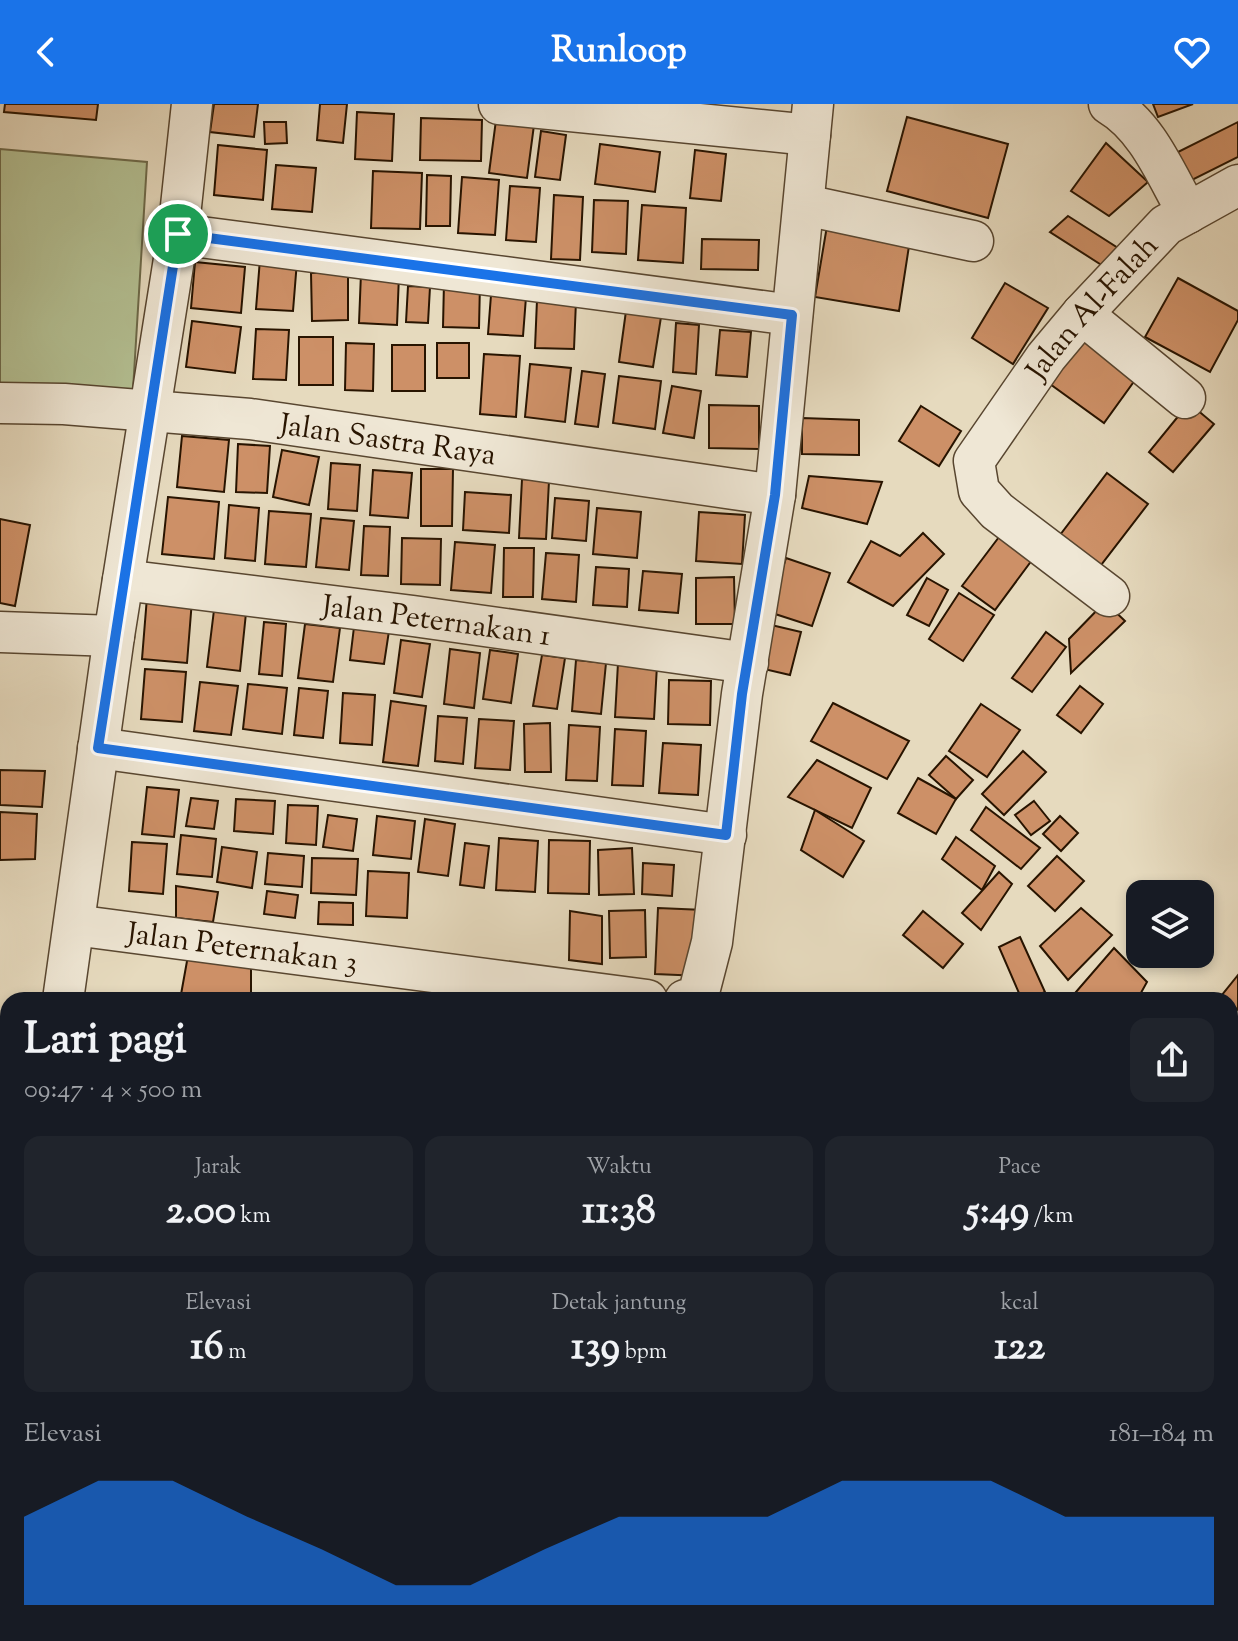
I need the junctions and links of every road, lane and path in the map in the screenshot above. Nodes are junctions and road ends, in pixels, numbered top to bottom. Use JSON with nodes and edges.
{"nodes":[{"id":1,"x":192,"y":104,"type":"edge"},
{"id":2,"x":499,"y":104,"type":"edge"},
{"id":3,"x":1109,"y":104,"type":"edge"},
{"id":4,"x":811,"y":120,"type":"edge"},
{"id":5,"x":1238,"y":185,"type":"edge"},
{"id":6,"x":805,"y":205,"type":"junction"},
{"id":7,"x":1188,"y":213,"type":"junction"},
{"id":8,"x":178,"y":234,"type":"junction"},
{"id":9,"x":973,"y":241,"type":"dead end"},
{"id":10,"x":1082,"y":314,"type":"junction"},
{"id":11,"x":792,"y":315,"type":"junction"},
{"id":12,"x":1185,"y":398,"type":"dead end"},
{"id":13,"x":0,"y":403,"type":"edge"},
{"id":14,"x":150,"y":412,"type":"junction"},
{"id":15,"x":775,"y":495,"type":"junction"},
{"id":16,"x":123,"y":580,"type":"junction"},
{"id":17,"x":1109,"y":596,"type":"dead end"},
{"id":18,"x":0,"y":632,"type":"edge"},
{"id":19,"x":114,"y":636,"type":"junction"},
{"id":20,"x":748,"y":663,"type":"junction"},
{"id":21,"x":98,"y":748,"type":"junction"},
{"id":22,"x":726,"y":835,"type":"junction"},
{"id":23,"x":74,"y":925,"type":"junction"},
{"id":24,"x":64,"y":992,"type":"edge"},
{"id":25,"x":586,"y":992,"type":"edge"},
{"id":26,"x":693,"y":992,"type":"edge"}],
"edges":[{"from":1,"to":8,"type":"street"},
{"from":2,"to":4,"type":"street"},
{"from":3,"to":7,"type":"street"},
{"from":4,"to":6,"type":"street"},
{"from":5,"to":7,"type":"street","name":"Jalan Al-Falah"},
{"from":6,"to":9,"type":"street"},
{"from":6,"to":11,"type":"street"},
{"from":7,"to":10,"type":"street","name":"Jalan Al-Falah"},
{"from":8,"to":11,"type":"street"},
{"from":8,"to":14,"type":"street"},
{"from":10,"to":12,"type":"street"},
{"from":10,"to":17,"type":"street","name":"Jalan Al-Falah"},
{"from":11,"to":15,"type":"street"},
{"from":13,"to":14,"type":"street","name":"Jalan Sastra Raya"},
{"from":14,"to":15,"type":"street","name":"Jalan Sastra Raya"},
{"from":14,"to":16,"type":"street"},
{"from":15,"to":20,"type":"street"},
{"from":16,"to":19,"type":"street"},
{"from":16,"to":20,"type":"street","name":"Jalan Peternakan 1"},
{"from":18,"to":19,"type":"street"},
{"from":19,"to":21,"type":"street"},
{"from":20,"to":22,"type":"street"},
{"from":21,"to":22,"type":"street"},
{"from":21,"to":23,"type":"street"},
{"from":22,"to":26,"type":"street"},
{"from":23,"to":24,"type":"street"},
{"from":23,"to":25,"type":"street","name":"Jalan Peternakan 3"}]}
